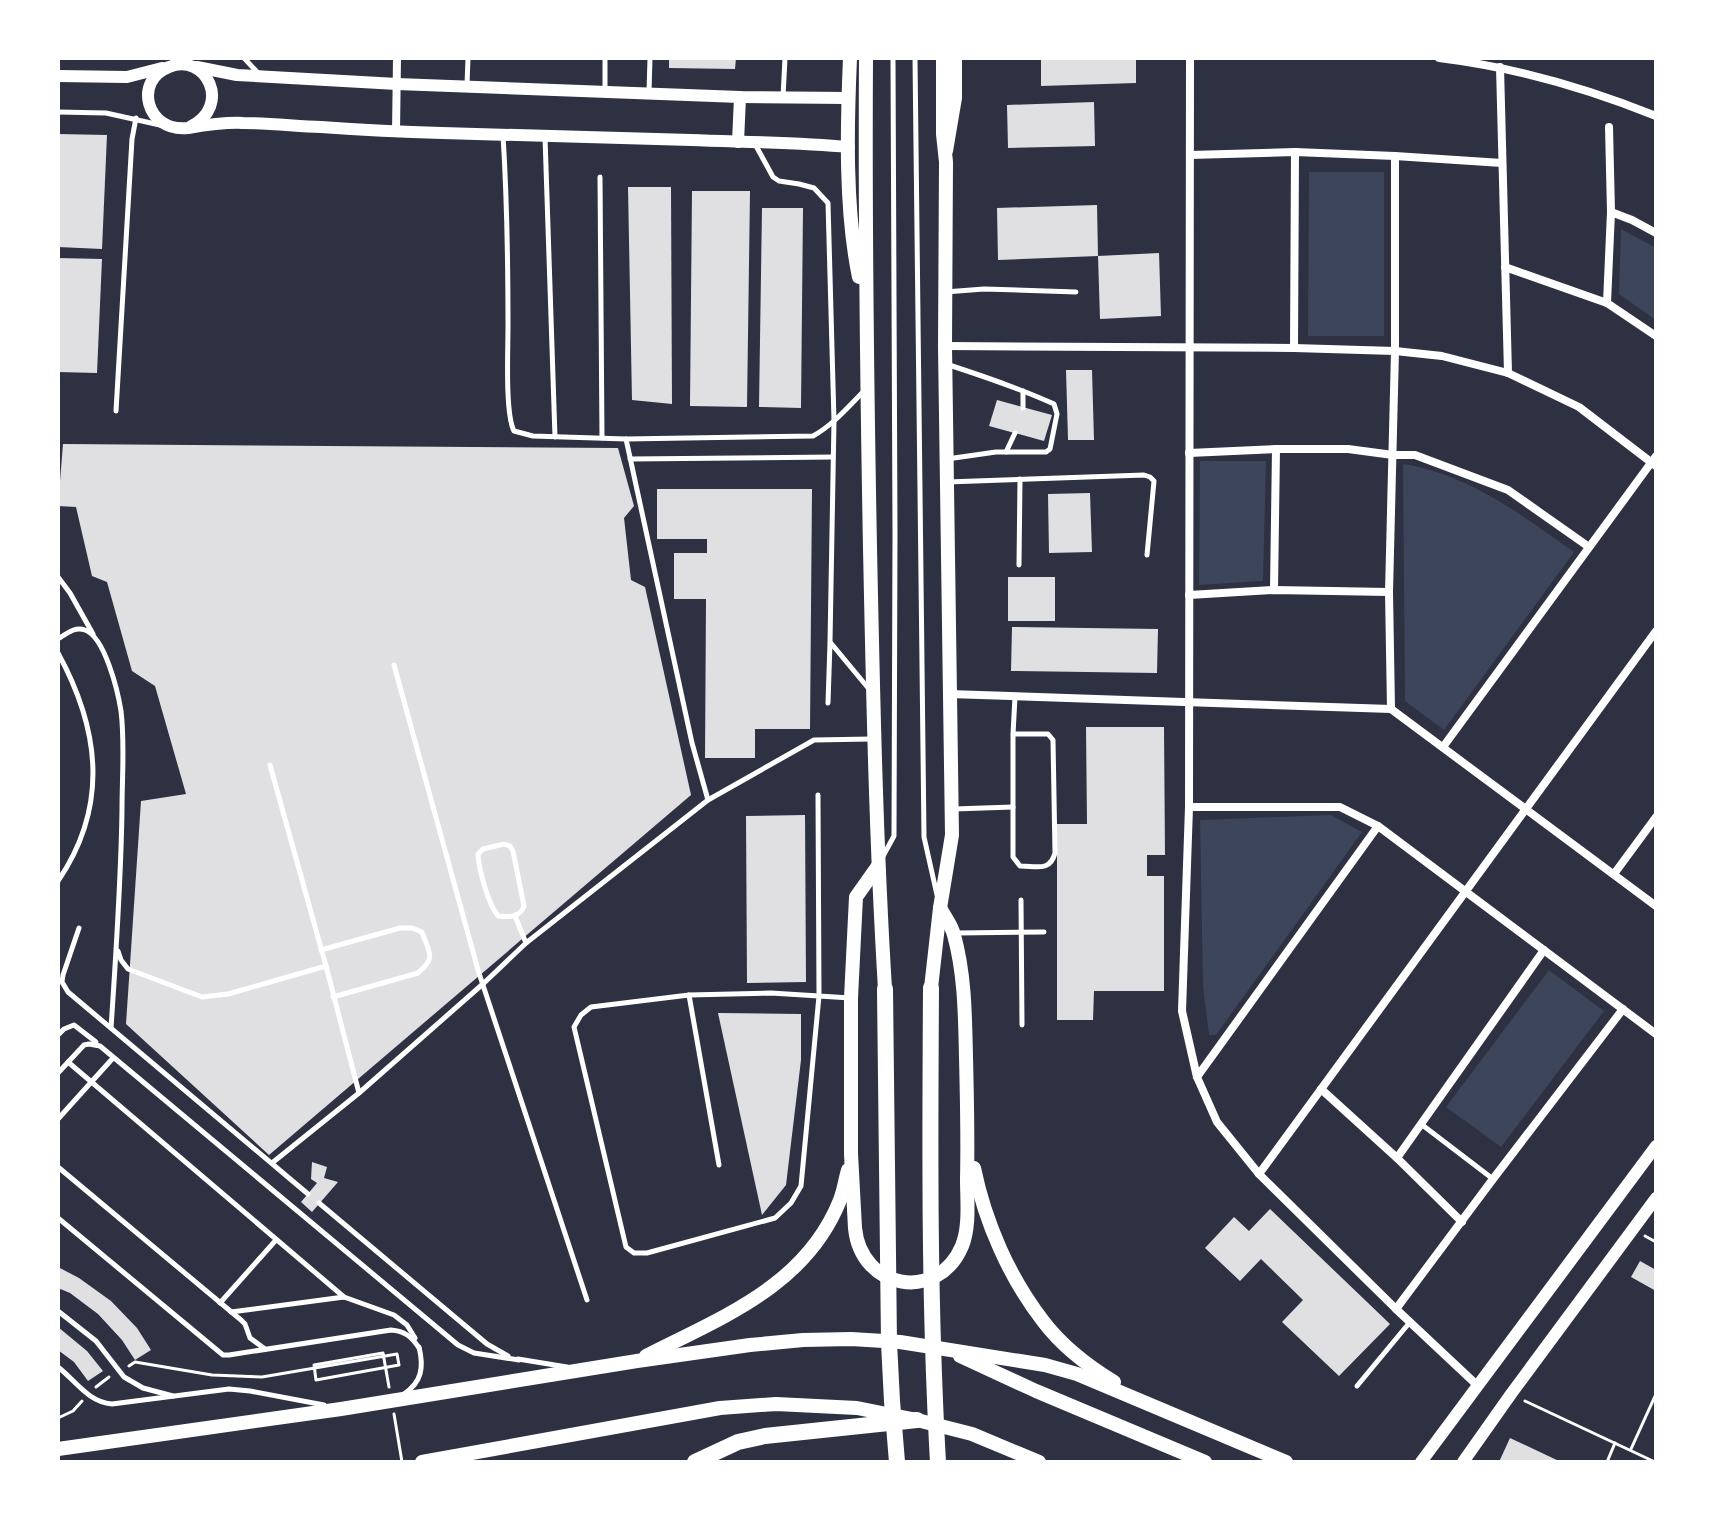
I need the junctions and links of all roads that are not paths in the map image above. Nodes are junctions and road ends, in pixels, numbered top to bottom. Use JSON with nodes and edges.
{"nodes":[{"id":1,"x":244,"y":58,"type":"edge"},
{"id":2,"x":397,"y":58,"type":"edge"},
{"id":3,"x":468,"y":58,"type":"edge"},
{"id":4,"x":605,"y":58,"type":"edge"},
{"id":5,"x":650,"y":58,"type":"edge"},
{"id":6,"x":792,"y":58,"type":"edge"},
{"id":7,"x":850,"y":58,"type":"edge"},
{"id":8,"x":866,"y":58,"type":"edge"},
{"id":9,"x":893,"y":58,"type":"edge"},
{"id":10,"x":915,"y":58,"type":"edge"},
{"id":11,"x":943,"y":58,"type":"edge"},
{"id":12,"x":956,"y":58,"type":"edge"},
{"id":13,"x":1190,"y":58,"type":"edge"},
{"id":14,"x":1439,"y":58,"type":"edge"},
{"id":15,"x":785,"y":59,"type":"edge"},
{"id":16,"x":190,"y":66,"type":"junction"},
{"id":17,"x":1500,"y":67,"type":"junction"},
{"id":18,"x":161,"y":69,"type":"edge"},
{"id":19,"x":58,"y":76,"type":"edge"},
{"id":20,"x":261,"y":76,"type":"junction"},
{"id":21,"x":397,"y":84,"type":"junction"},
{"id":22,"x":467,"y":86,"type":"junction"},
{"id":23,"x":605,"y":91,"type":"junction"},
{"id":24,"x":649,"y":93,"type":"junction"},
{"id":25,"x":740,"y":97,"type":"junction"},
{"id":26,"x":783,"y":97,"type":"junction"},
{"id":27,"x":848,"y":98,"type":"junction"},
{"id":28,"x":58,"y":112,"type":"edge"},
{"id":29,"x":1656,"y":116,"type":"edge"},
{"id":30,"x":136,"y":118,"type":"junction"},
{"id":31,"x":169,"y":127,"type":"junction"},
{"id":32,"x":190,"y":127,"type":"junction"},
{"id":33,"x":1609,"y":127,"type":"dead end"},
{"id":34,"x":396,"y":132,"type":"junction"},
{"id":35,"x":503,"y":135,"type":"junction"},
{"id":36,"x":545,"y":136,"type":"junction"},
{"id":37,"x":738,"y":142,"type":"junction"},
{"id":38,"x":754,"y":143,"type":"junction"},
{"id":39,"x":849,"y":147,"type":"junction"},
{"id":40,"x":1295,"y":152,"type":"junction"},
{"id":41,"x":1190,"y":155,"type":"junction"},
{"id":42,"x":1395,"y":156,"type":"junction"},
{"id":43,"x":946,"y":162,"type":"junction"},
{"id":44,"x":1502,"y":163,"type":"junction"},
{"id":45,"x":600,"y":177,"type":"dead end"},
{"id":46,"x":1611,"y":212,"type":"junction"},
{"id":47,"x":1656,"y":233,"type":"edge"},
{"id":48,"x":1505,"y":267,"type":"junction"},
{"id":49,"x":944,"y":292,"type":"junction"},
{"id":50,"x":1076,"y":292,"type":"dead end"},
{"id":51,"x":1607,"y":303,"type":"junction"},
{"id":52,"x":866,"y":309,"type":"junction"},
{"id":53,"x":1656,"y":336,"type":"edge"},
{"id":54,"x":945,"y":346,"type":"junction"},
{"id":55,"x":1189,"y":347,"type":"junction"},
{"id":56,"x":1294,"y":348,"type":"junction"},
{"id":57,"x":1395,"y":351,"type":"junction"},
{"id":58,"x":945,"y":364,"type":"junction"},
{"id":59,"x":1508,"y":373,"type":"junction"},
{"id":60,"x":867,"y":387,"type":"junction"},
{"id":61,"x":1023,"y":391,"type":"junction"},
{"id":62,"x":1023,"y":408,"type":"dead end"},
{"id":63,"x":116,"y":411,"type":"dead end"},
{"id":64,"x":834,"y":421,"type":"junction"},
{"id":65,"x":1015,"y":433,"type":"dead end"},
{"id":66,"x":555,"y":437,"type":"junction"},
{"id":67,"x":602,"y":438,"type":"junction"},
{"id":68,"x":626,"y":439,"type":"junction"},
{"id":69,"x":1276,"y":449,"type":"junction"},
{"id":70,"x":1006,"y":452,"type":"junction"},
{"id":71,"x":1189,"y":453,"type":"junction"},
{"id":72,"x":1393,"y":455,"type":"junction"},
{"id":73,"x":833,"y":457,"type":"junction"},
{"id":74,"x":630,"y":459,"type":"junction"},
{"id":75,"x":946,"y":459,"type":"junction"},
{"id":76,"x":1654,"y":461,"type":"edge"},
{"id":77,"x":1020,"y":479,"type":"junction"},
{"id":78,"x":946,"y":482,"type":"junction"},
{"id":79,"x":1589,"y":547,"type":"junction"},
{"id":80,"x":1147,"y":555,"type":"dead end"},
{"id":81,"x":1019,"y":565,"type":"dead end"},
{"id":82,"x":58,"y":577,"type":"edge"},
{"id":83,"x":1274,"y":590,"type":"junction"},
{"id":84,"x":1389,"y":592,"type":"junction"},
{"id":85,"x":1189,"y":595,"type":"junction"},
{"id":86,"x":1656,"y":631,"type":"edge"},
{"id":87,"x":95,"y":636,"type":"junction"},
{"id":88,"x":58,"y":639,"type":"edge"},
{"id":89,"x":830,"y":642,"type":"junction"},
{"id":90,"x":58,"y":653,"type":"edge"},
{"id":91,"x":394,"y":665,"type":"dead end"},
{"id":92,"x":873,"y":694,"type":"junction"},
{"id":93,"x":949,"y":694,"type":"junction"},
{"id":94,"x":1015,"y":696,"type":"junction"},
{"id":95,"x":1189,"y":701,"type":"junction"},
{"id":96,"x":828,"y":703,"type":"dead end"},
{"id":97,"x":1391,"y":709,"type":"junction"},
{"id":98,"x":1013,"y":734,"type":"junction"},
{"id":99,"x":874,"y":739,"type":"junction"},
{"id":100,"x":1443,"y":747,"type":"junction"},
{"id":101,"x":270,"y":765,"type":"dead end"},
{"id":102,"x":818,"y":795,"type":"dead end"},
{"id":103,"x":708,"y":800,"type":"junction"},
{"id":104,"x":1013,"y":807,"type":"junction"},
{"id":105,"x":1189,"y":807,"type":"junction"},
{"id":106,"x":951,"y":809,"type":"junction"},
{"id":107,"x":1526,"y":809,"type":"junction"},
{"id":108,"x":1656,"y":817,"type":"edge"},
{"id":109,"x":1378,"y":826,"type":"junction"},
{"id":110,"x":878,"y":866,"type":"junction"},
{"id":111,"x":1614,"y":874,"type":"junction"},
{"id":112,"x":58,"y":881,"type":"edge"},
{"id":113,"x":1466,"y":891,"type":"junction"},
{"id":114,"x":1021,"y":900,"type":"dead end"},
{"id":115,"x":1656,"y":906,"type":"edge"},
{"id":116,"x":940,"y":908,"type":"junction"},
{"id":117,"x":515,"y":916,"type":"junction"},
{"id":118,"x":79,"y":928,"type":"dead end"},
{"id":119,"x":1022,"y":932,"type":"junction"},
{"id":120,"x":1044,"y":932,"type":"dead end"},
{"id":121,"x":954,"y":933,"type":"junction"},
{"id":122,"x":526,"y":943,"type":"junction"},
{"id":123,"x":116,"y":946,"type":"junction"},
{"id":124,"x":321,"y":950,"type":"junction"},
{"id":125,"x":1544,"y":950,"type":"junction"},
{"id":126,"x":326,"y":966,"type":"junction"},
{"id":127,"x":484,"y":983,"type":"junction"},
{"id":128,"x":931,"y":988,"type":"joint"},
{"id":129,"x":885,"y":989,"type":"joint"},
{"id":130,"x":689,"y":995,"type":"junction"},
{"id":131,"x":819,"y":996,"type":"junction"},
{"id":132,"x":333,"y":997,"type":"junction"},
{"id":133,"x":851,"y":998,"type":"junction"},
{"id":134,"x":1623,"y":1009,"type":"junction"},
{"id":135,"x":1022,"y":1025,"type":"dead end"},
{"id":136,"x":111,"y":1028,"type":"junction"},
{"id":137,"x":1656,"y":1034,"type":"edge"},
{"id":138,"x":58,"y":1035,"type":"edge"},
{"id":139,"x":100,"y":1046,"type":"junction"},
{"id":140,"x":113,"y":1058,"type":"junction"},
{"id":141,"x":68,"y":1062,"type":"junction"},
{"id":142,"x":58,"y":1073,"type":"edge"},
{"id":143,"x":1197,"y":1077,"type":"junction"},
{"id":144,"x":92,"y":1081,"type":"junction"},
{"id":145,"x":1321,"y":1089,"type":"junction"},
{"id":146,"x":359,"y":1093,"type":"junction"},
{"id":147,"x":58,"y":1119,"type":"edge"},
{"id":148,"x":1421,"y":1124,"type":"junction"},
{"id":149,"x":968,"y":1139,"type":"junction"},
{"id":150,"x":1656,"y":1146,"type":"edge"},
{"id":151,"x":851,"y":1154,"type":"junction"},
{"id":152,"x":1397,"y":1158,"type":"junction"},
{"id":153,"x":272,"y":1163,"type":"junction"},
{"id":154,"x":719,"y":1165,"type":"dead end"},
{"id":155,"x":58,"y":1167,"type":"edge"},
{"id":156,"x":1259,"y":1174,"type":"junction"},
{"id":157,"x":1493,"y":1179,"type":"junction"},
{"id":158,"x":308,"y":1194,"type":"dead end"},
{"id":159,"x":319,"y":1203,"type":"dead end"},
{"id":160,"x":1654,"y":1205,"type":"edge"},
{"id":161,"x":58,"y":1218,"type":"edge"},
{"id":162,"x":1462,"y":1222,"type":"junction"},
{"id":163,"x":276,"y":1240,"type":"junction"},
{"id":164,"x":344,"y":1297,"type":"junction"},
{"id":165,"x":587,"y":1300,"type":"dead end"},
{"id":166,"x":220,"y":1303,"type":"junction"},
{"id":167,"x":1396,"y":1309,"type":"junction"},
{"id":168,"x":58,"y":1311,"type":"edge"},
{"id":169,"x":231,"y":1312,"type":"junction"},
{"id":170,"x":1410,"y":1322,"type":"junction"},
{"id":171,"x":419,"y":1348,"type":"junction"},
{"id":172,"x":265,"y":1349,"type":"junction"},
{"id":173,"x":945,"y":1349,"type":"junction"},
{"id":174,"x":519,"y":1360,"type":"junction"},
{"id":175,"x":637,"y":1361,"type":"junction"},
{"id":176,"x":58,"y":1367,"type":"edge"},
{"id":177,"x":596,"y":1368,"type":"junction"},
{"id":178,"x":1357,"y":1386,"type":"dead end"},
{"id":179,"x":1478,"y":1386,"type":"junction"},
{"id":180,"x":178,"y":1397,"type":"junction"},
{"id":181,"x":391,"y":1405,"type":"junction"},
{"id":182,"x":1151,"y":1405,"type":"junction"},
{"id":183,"x":341,"y":1409,"type":"junction"},
{"id":184,"x":917,"y":1420,"type":"junction"},
{"id":185,"x":58,"y":1449,"type":"edge"},
{"id":186,"x":896,"y":1458,"type":"edge"},
{"id":187,"x":939,"y":1461,"type":"edge"},
{"id":188,"x":422,"y":1462,"type":"edge"},
{"id":189,"x":695,"y":1462,"type":"edge"},
{"id":190,"x":1039,"y":1462,"type":"edge"},
{"id":191,"x":1205,"y":1462,"type":"edge"},
{"id":192,"x":1286,"y":1462,"type":"edge"},
{"id":193,"x":1421,"y":1462,"type":"edge"},
{"id":194,"x":1463,"y":1462,"type":"edge"}],
"edges":[{"from":1,"to":20,"type":"lane"},
{"from":2,"to":21,"type":"street"},
{"from":3,"to":22,"type":"lane"},
{"from":4,"to":23,"type":"lane"},
{"from":5,"to":24,"type":"lane"},
{"from":6,"to":15,"type":"lane"},
{"from":7,"to":27,"type":"main road"},
{"from":8,"to":52,"type":"main road"},
{"from":9,"to":110,"type":"lane"},
{"from":10,"to":116,"type":"lane"},
{"from":11,"to":43,"type":"main road"},
{"from":12,"to":43,"type":"main road"},
{"from":13,"to":41,"type":"street"},
{"from":14,"to":17,"type":"street"},
{"from":15,"to":26,"type":"lane"},
{"from":16,"to":18,"type":"main road"},
{"from":16,"to":20,"type":"main road"},
{"from":16,"to":32,"type":"main road"},
{"from":17,"to":29,"type":"street"},
{"from":17,"to":44,"type":"street"},
{"from":18,"to":19,"type":"main road"},
{"from":18,"to":31,"type":"main road"},
{"from":20,"to":21,"type":"main road"},
{"from":21,"to":22,"type":"main road"},
{"from":21,"to":34,"type":"street"},
{"from":22,"to":23,"type":"main road"},
{"from":23,"to":24,"type":"main road"},
{"from":24,"to":25,"type":"main road"},
{"from":25,"to":26,"type":"main road"},
{"from":25,"to":37,"type":"main road"},
{"from":26,"to":27,"type":"main road"},
{"from":27,"to":39,"type":"main road"},
{"from":28,"to":30,"type":"lane"},
{"from":30,"to":31,"type":"lane"},
{"from":30,"to":63,"type":"lane"},
{"from":31,"to":32,"type":"main road"},
{"from":32,"to":34,"type":"main road"},
{"from":33,"to":46,"type":"street"},
{"from":34,"to":35,"type":"main road"},
{"from":35,"to":36,"type":"main road"},
{"from":35,"to":66,"type":"lane"},
{"from":36,"to":37,"type":"main road"},
{"from":36,"to":66,"type":"lane"},
{"from":37,"to":38,"type":"main road"},
{"from":38,"to":39,"type":"main road"},
{"from":38,"to":64,"type":"lane"},
{"from":39,"to":52,"type":"main road"},
{"from":40,"to":41,"type":"street"},
{"from":40,"to":42,"type":"street"},
{"from":40,"to":56,"type":"street"},
{"from":41,"to":55,"type":"street"},
{"from":42,"to":44,"type":"street"},
{"from":42,"to":57,"type":"street"},
{"from":43,"to":49,"type":"main road"},
{"from":44,"to":48,"type":"street"},
{"from":45,"to":67,"type":"lane"},
{"from":46,"to":47,"type":"street"},
{"from":46,"to":51,"type":"street"},
{"from":48,"to":51,"type":"street"},
{"from":48,"to":59,"type":"street"},
{"from":49,"to":50,"type":"lane"},
{"from":49,"to":54,"type":"main road"},
{"from":51,"to":53,"type":"street"},
{"from":52,"to":60,"type":"main road"},
{"from":54,"to":55,"type":"street"},
{"from":54,"to":58,"type":"main road"},
{"from":55,"to":56,"type":"street"},
{"from":55,"to":71,"type":"street"},
{"from":56,"to":57,"type":"street"},
{"from":57,"to":59,"type":"street"},
{"from":57,"to":72,"type":"street"},
{"from":58,"to":61,"type":"lane"},
{"from":58,"to":75,"type":"main road"},
{"from":59,"to":76,"type":"street"},
{"from":60,"to":64,"type":"lane"},
{"from":60,"to":92,"type":"main road"},
{"from":61,"to":62,"type":"lane"},
{"from":61,"to":70,"type":"lane"},
{"from":64,"to":68,"type":"lane"},
{"from":64,"to":73,"type":"lane"},
{"from":65,"to":70,"type":"lane"},
{"from":66,"to":67,"type":"lane"},
{"from":67,"to":68,"type":"lane"},
{"from":68,"to":74,"type":"lane"},
{"from":69,"to":71,"type":"street"},
{"from":69,"to":72,"type":"street"},
{"from":69,"to":83,"type":"street"},
{"from":70,"to":75,"type":"lane"},
{"from":71,"to":85,"type":"street"},
{"from":72,"to":79,"type":"street"},
{"from":72,"to":84,"type":"street"},
{"from":73,"to":74,"type":"lane"},
{"from":73,"to":89,"type":"lane"},
{"from":74,"to":103,"type":"lane"},
{"from":75,"to":78,"type":"main road"},
{"from":76,"to":79,"type":"street"},
{"from":77,"to":78,"type":"lane"},
{"from":77,"to":80,"type":"lane"},
{"from":77,"to":81,"type":"lane"},
{"from":78,"to":93,"type":"main road"},
{"from":79,"to":100,"type":"street"},
{"from":82,"to":87,"type":"lane"},
{"from":83,"to":84,"type":"street"},
{"from":83,"to":85,"type":"street"},
{"from":84,"to":97,"type":"street"},
{"from":85,"to":95,"type":"street"},
{"from":86,"to":107,"type":"street"},
{"from":87,"to":88,"type":"lane"},
{"from":87,"to":123,"type":"lane"},
{"from":89,"to":92,"type":"lane"},
{"from":89,"to":96,"type":"lane"},
{"from":90,"to":112,"type":"lane"},
{"from":91,"to":127,"type":"lane"},
{"from":92,"to":99,"type":"main road"},
{"from":93,"to":94,"type":"street"},
{"from":93,"to":106,"type":"main road"},
{"from":94,"to":95,"type":"street"},
{"from":94,"to":98,"type":"lane"},
{"from":95,"to":97,"type":"street"},
{"from":95,"to":105,"type":"street"},
{"from":97,"to":100,"type":"street"},
{"from":98,"to":104,"type":"lane"},
{"from":98,"to":104,"type":"lane"},
{"from":99,"to":103,"type":"lane"},
{"from":99,"to":110,"type":"main road"},
{"from":100,"to":107,"type":"street"},
{"from":101,"to":124,"type":"lane"},
{"from":102,"to":131,"type":"lane"},
{"from":103,"to":122,"type":"lane"},
{"from":104,"to":106,"type":"lane"},
{"from":105,"to":109,"type":"street"},
{"from":105,"to":143,"type":"street"},
{"from":106,"to":116,"type":"main road"},
{"from":107,"to":111,"type":"street"},
{"from":107,"to":113,"type":"street"},
{"from":108,"to":111,"type":"street"},
{"from":109,"to":113,"type":"street"},
{"from":109,"to":143,"type":"street"},
{"from":110,"to":129,"type":"main road"},
{"from":110,"to":133,"type":"main road"},
{"from":111,"to":115,"type":"street"},
{"from":113,"to":125,"type":"street"},
{"from":113,"to":145,"type":"street"},
{"from":114,"to":119,"type":"lane"},
{"from":116,"to":121,"type":"main road"},
{"from":116,"to":128,"type":"main road"},
{"from":117,"to":117,"type":"lane"},
{"from":117,"to":122,"type":"lane"},
{"from":118,"to":136,"type":"lane"},
{"from":119,"to":120,"type":"lane"},
{"from":119,"to":121,"type":"lane"},
{"from":119,"to":135,"type":"lane"},
{"from":121,"to":149,"type":"main road"},
{"from":122,"to":127,"type":"lane"},
{"from":123,"to":126,"type":"lane"},
{"from":123,"to":136,"type":"lane"},
{"from":124,"to":126,"type":"lane"},
{"from":124,"to":132,"type":"lane"},
{"from":125,"to":134,"type":"street"},
{"from":125,"to":148,"type":"street"},
{"from":126,"to":132,"type":"lane"},
{"from":127,"to":146,"type":"lane"},
{"from":127,"to":165,"type":"lane"},
{"from":128,"to":187,"type":"highway"},
{"from":129,"to":186,"type":"highway"},
{"from":130,"to":131,"type":"lane"},
{"from":130,"to":131,"type":"lane"},
{"from":130,"to":154,"type":"lane"},
{"from":131,"to":133,"type":"lane"},
{"from":132,"to":146,"type":"lane"},
{"from":133,"to":151,"type":"main road"},
{"from":134,"to":137,"type":"street"},
{"from":134,"to":157,"type":"street"},
{"from":136,"to":153,"type":"lane"},
{"from":138,"to":139,"type":"lane"},
{"from":139,"to":140,"type":"lane"},
{"from":139,"to":141,"type":"lane"},
{"from":140,"to":144,"type":"lane"},
{"from":140,"to":174,"type":"lane"},
{"from":141,"to":142,"type":"lane"},
{"from":141,"to":144,"type":"lane"},
{"from":143,"to":156,"type":"street"},
{"from":144,"to":147,"type":"lane"},
{"from":144,"to":163,"type":"lane"},
{"from":145,"to":152,"type":"street"},
{"from":145,"to":156,"type":"street"},
{"from":146,"to":153,"type":"lane"},
{"from":148,"to":152,"type":"street"},
{"from":148,"to":157,"type":"lane"},
{"from":149,"to":151,"type":"main road"},
{"from":149,"to":182,"type":"main road"},
{"from":150,"to":179,"type":"main road"},
{"from":151,"to":175,"type":"main road"},
{"from":152,"to":162,"type":"street"},
{"from":153,"to":158,"type":"lane"},
{"from":155,"to":166,"type":"lane"},
{"from":156,"to":167,"type":"street"},
{"from":157,"to":162,"type":"street"},
{"from":159,"to":174,"type":"lane"},
{"from":160,"to":194,"type":"main road"},
{"from":161,"to":172,"type":"lane"},
{"from":162,"to":167,"type":"street"},
{"from":163,"to":164,"type":"lane"},
{"from":163,"to":166,"type":"lane"},
{"from":164,"to":169,"type":"lane"},
{"from":164,"to":171,"type":"lane"},
{"from":166,"to":169,"type":"lane"},
{"from":167,"to":170,"type":"street"},
{"from":168,"to":180,"type":"lane"},
{"from":169,"to":172,"type":"lane"},
{"from":170,"to":178,"type":"lane"},
{"from":170,"to":179,"type":"street"},
{"from":171,"to":172,"type":"lane"},
{"from":171,"to":181,"type":"lane"},
{"from":173,"to":175,"type":"main road"},
{"from":173,"to":182,"type":"main road"},
{"from":173,"to":191,"type":"main road"},
{"from":174,"to":177,"type":"lane"},
{"from":175,"to":177,"type":"main road"},
{"from":176,"to":180,"type":"lane"},
{"from":177,"to":181,"type":"main road"},
{"from":179,"to":193,"type":"main road"},
{"from":180,"to":183,"type":"lane"},
{"from":181,"to":183,"type":"main road"},
{"from":182,"to":192,"type":"main road"},
{"from":183,"to":185,"type":"main road"},
{"from":184,"to":188,"type":"main road"},
{"from":184,"to":189,"type":"highway"},
{"from":184,"to":190,"type":"main road"}]}
